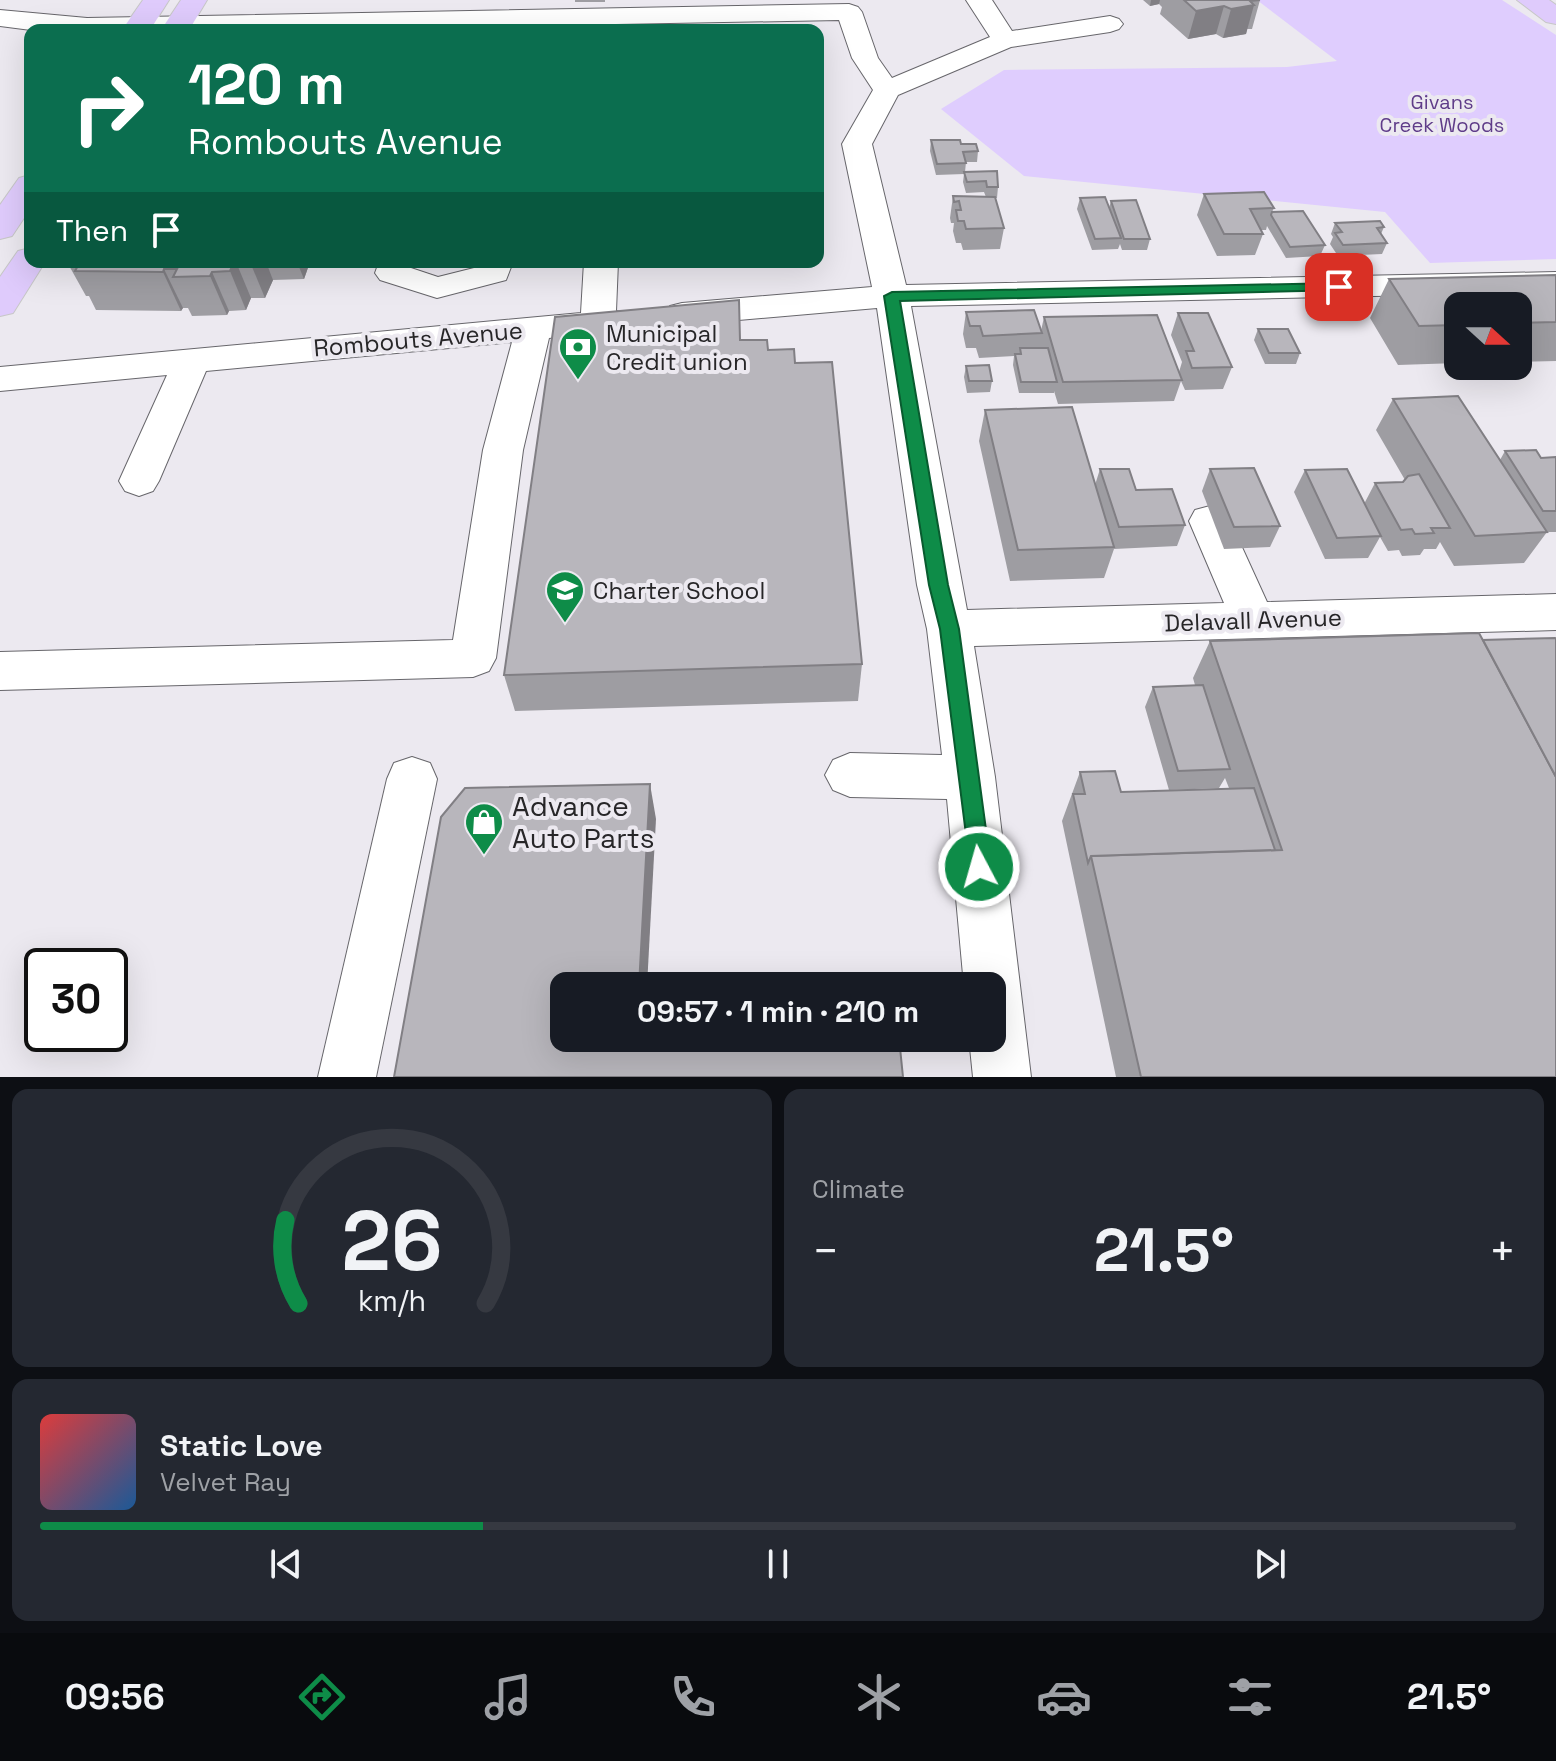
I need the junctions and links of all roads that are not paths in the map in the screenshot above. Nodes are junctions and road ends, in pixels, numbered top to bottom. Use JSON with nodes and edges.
{"nodes":[{"id":1,"x":156,"y":0,"type":"edge"},
{"id":2,"x":194,"y":0,"type":"edge"},
{"id":3,"x":979,"y":0,"type":"edge"},
{"id":4,"x":1530,"y":0,"type":"edge"},
{"id":5,"x":1556,"y":16,"type":"edge"},
{"id":6,"x":0,"y":18,"type":"edge"},
{"id":7,"x":45,"y":24,"type":"edge"},
{"id":8,"x":140,"y":24,"type":"edge"},
{"id":9,"x":179,"y":24,"type":"edge"},
{"id":10,"x":204,"y":24,"type":"edge"},
{"id":11,"x":1110,"y":24,"type":"dead end"},
{"id":12,"x":1005,"y":40,"type":"junction"},
{"id":13,"x":887,"y":90,"type":"junction"},
{"id":14,"x":24,"y":194,"type":"edge"},
{"id":15,"x":0,"y":229,"type":"edge"},
{"id":16,"x":24,"y":267,"type":"edge"},
{"id":17,"x":394,"y":268,"type":"edge"},
{"id":18,"x":495,"y":268,"type":"edge"},
{"id":19,"x":601,"y":268,"type":"edge"},
{"id":20,"x":1556,"y":282,"type":"edge"},
{"id":21,"x":437,"y":288,"type":"junction"},
{"id":22,"x":892,"y":296,"type":"junction"},
{"id":23,"x":0,"y":305,"type":"edge"},
{"id":24,"x":598,"y":322,"type":"junction"},
{"id":25,"x":534,"y":328,"type":"junction"},
{"id":26,"x":430,"y":338,"type":"junction"},
{"id":27,"x":192,"y":361,"type":"junction"},
{"id":28,"x":0,"y":379,"type":"edge"},
{"id":29,"x":139,"y":481,"type":"dead end"},
{"id":30,"x":1210,"y":521,"type":"dead end"},
{"id":31,"x":1556,"y":612,"type":"edge"},
{"id":32,"x":1253,"y":620,"type":"junction"},
{"id":33,"x":949,"y":629,"type":"junction"},
{"id":34,"x":0,"y":671,"type":"edge"},
{"id":35,"x":850,"y":775,"type":"dead end"},
{"id":36,"x":970,"y":777,"type":"junction"},
{"id":37,"x":412,"y":779,"type":"dead end"},
{"id":38,"x":347,"y":1077,"type":"edge"},
{"id":39,"x":1002,"y":1077,"type":"edge"}],
"edges":[{"from":1,"to":8,"type":"main road"},
{"from":2,"to":9,"type":"main road"},
{"from":3,"to":12,"type":"street"},
{"from":4,"to":5,"type":"main road"},
{"from":6,"to":7,"type":"street"},
{"from":10,"to":13,"type":"street"},
{"from":11,"to":12,"type":"street"},
{"from":12,"to":13,"type":"street"},
{"from":13,"to":22,"type":"street"},
{"from":14,"to":15,"type":"main road"},
{"from":16,"to":23,"type":"main road"},
{"from":17,"to":21,"type":"street"},
{"from":18,"to":21,"type":"street"},
{"from":19,"to":24,"type":"street"},
{"from":20,"to":22,"type":"street","name":"Rombouts Avenue"},
{"from":21,"to":26,"type":"street"},
{"from":22,"to":24,"type":"street","name":"Rombouts Avenue"},
{"from":22,"to":33,"type":"street"},
{"from":24,"to":25,"type":"street","name":"Rombouts Avenue"},
{"from":25,"to":26,"type":"street","name":"Rombouts Avenue"},
{"from":25,"to":34,"type":"street"},
{"from":26,"to":27,"type":"street","name":"Rombouts Avenue"},
{"from":27,"to":28,"type":"street","name":"Rombouts Avenue"},
{"from":27,"to":29,"type":"street"},
{"from":30,"to":32,"type":"street"},
{"from":31,"to":32,"type":"street","name":"Delavall Avenue"},
{"from":32,"to":33,"type":"street","name":"Delavall Avenue"},
{"from":33,"to":36,"type":"street"},
{"from":35,"to":36,"type":"street"},
{"from":36,"to":39,"type":"street"},
{"from":37,"to":38,"type":"street"}]}
